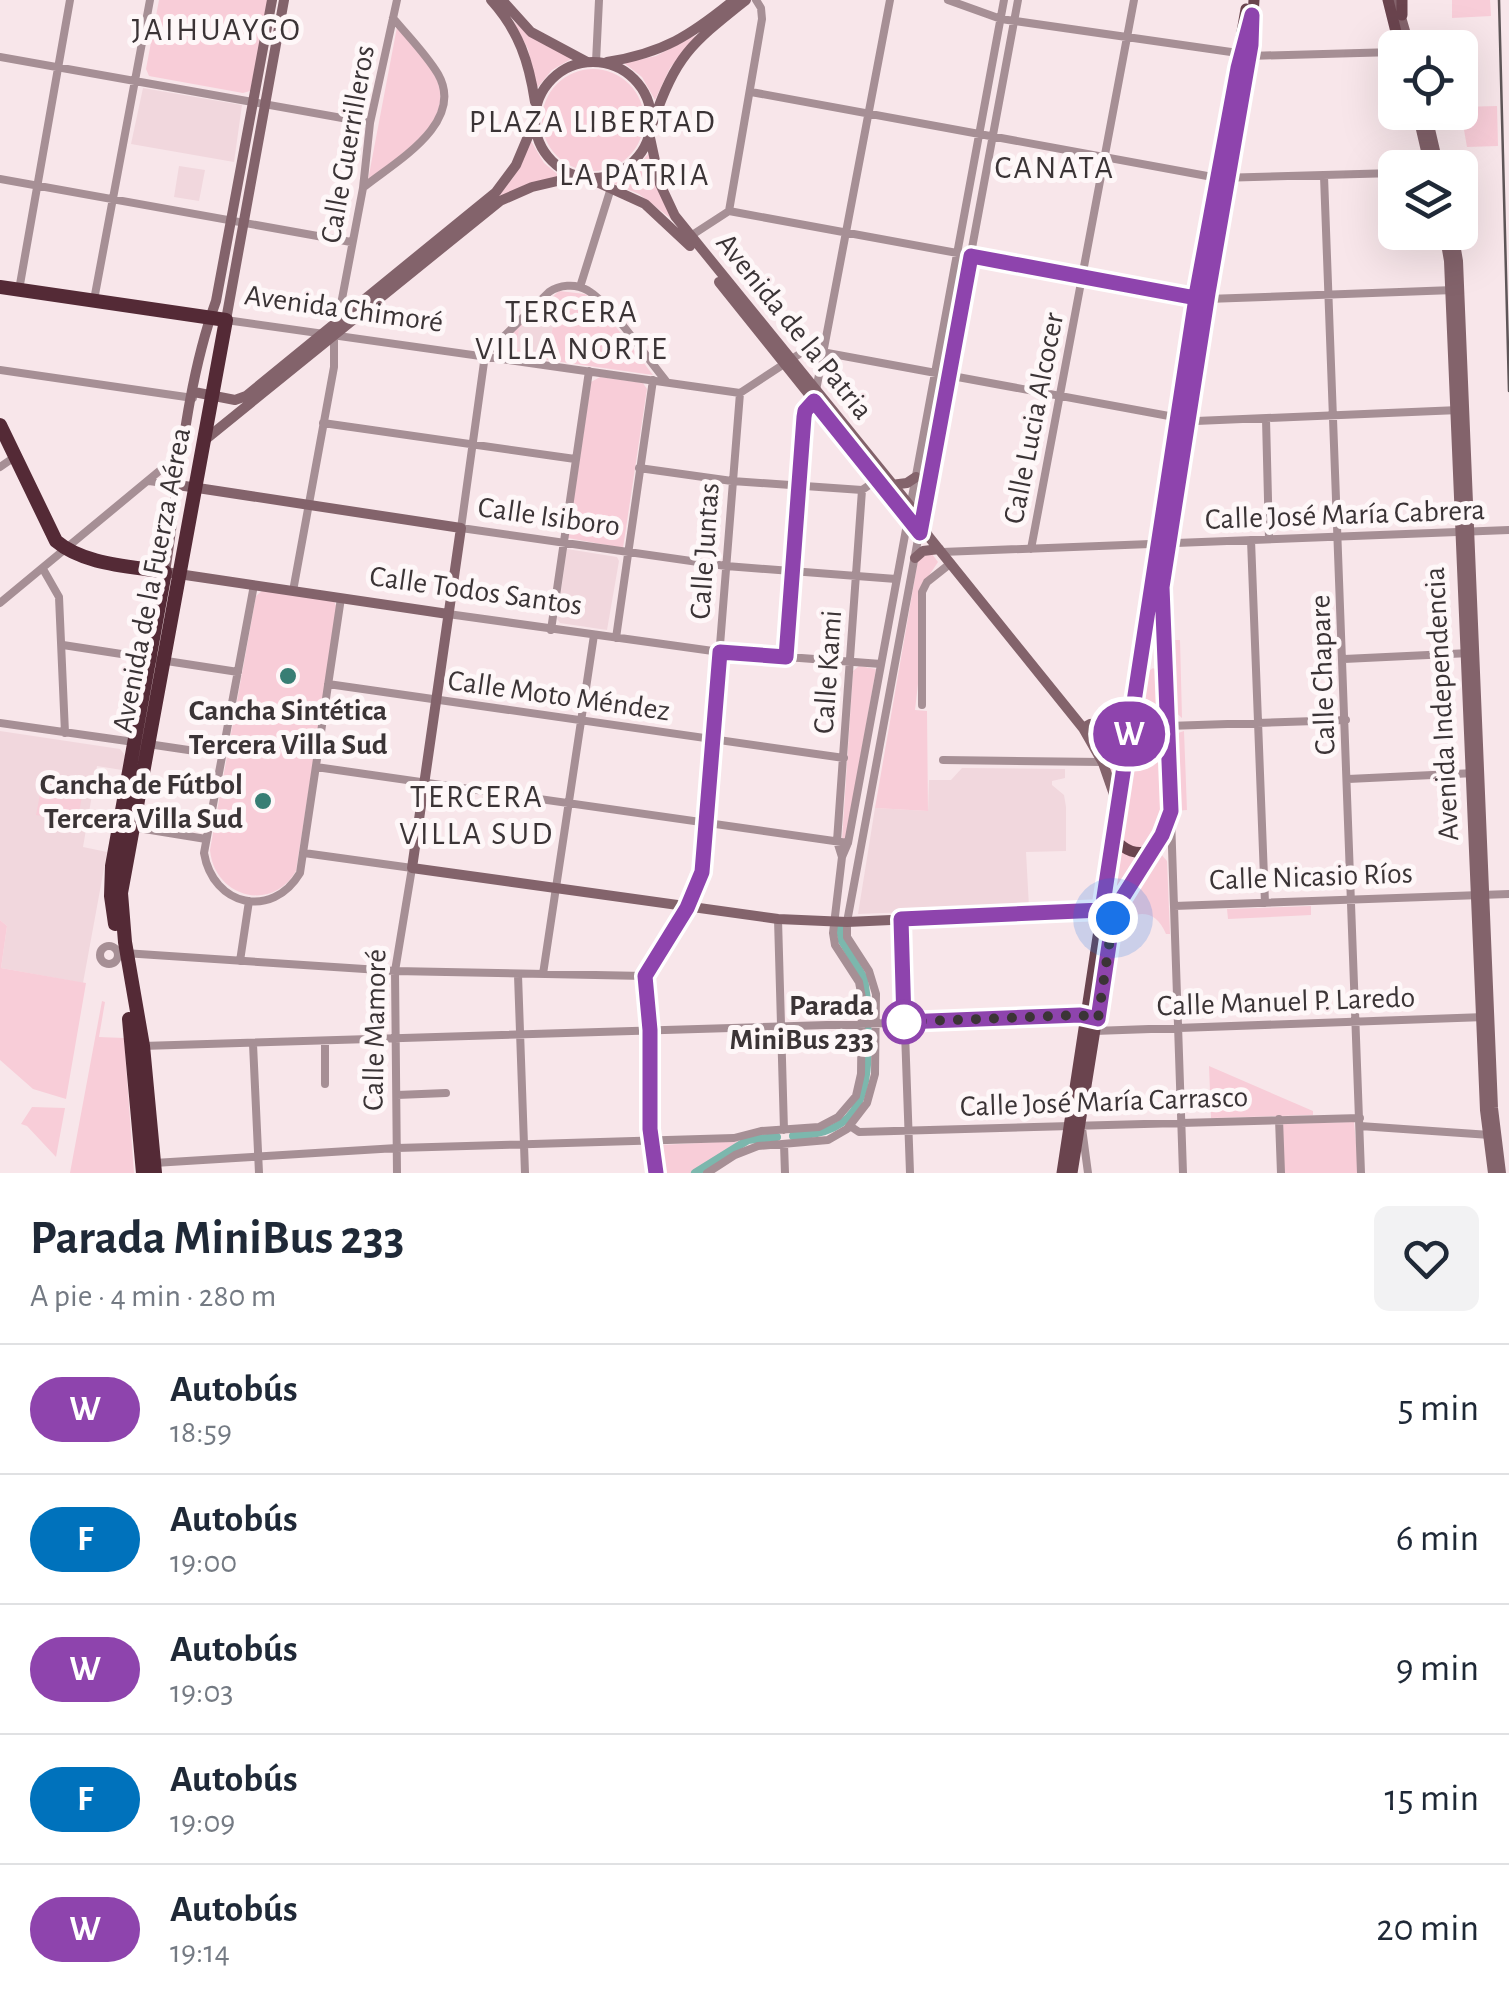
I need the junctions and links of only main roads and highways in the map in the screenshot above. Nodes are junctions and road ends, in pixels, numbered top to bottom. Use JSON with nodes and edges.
{"nodes":[{"id":1,"x":272,"y":0,"type":"edge"},
{"id":2,"x":284,"y":0,"type":"edge"},
{"id":3,"x":492,"y":0,"type":"edge"},
{"id":4,"x":502,"y":0,"type":"edge"},
{"id":5,"x":734,"y":0,"type":"edge"},
{"id":6,"x":746,"y":0,"type":"edge"},
{"id":7,"x":1254,"y":0,"type":"edge"},
{"id":8,"x":1395,"y":0,"type":"edge"},
{"id":9,"x":1252,"y":15,"type":"junction"},
{"id":10,"x":1402,"y":15,"type":"joint"},
{"id":11,"x":1399,"y":30,"type":"edge"},
{"id":12,"x":1402,"y":30,"type":"edge"},
{"id":13,"x":1246,"y":51,"type":"junction"},
{"id":14,"x":596,"y":62,"type":"junction"},
{"id":15,"x":1238,"y":68,"type":"junction"},
{"id":16,"x":259,"y":102,"type":"junction"},
{"id":17,"x":535,"y":114,"type":"junction"},
{"id":18,"x":650,"y":130,"type":"junction"},
{"id":19,"x":584,"y":177,"type":"junction"},
{"id":20,"x":1224,"y":178,"type":"junction"},
{"id":21,"x":237,"y":222,"type":"junction"},
{"id":22,"x":688,"y":238,"type":"junction"},
{"id":23,"x":1447,"y":250,"type":"edge"},
{"id":24,"x":1457,"y":250,"type":"edge"},
{"id":25,"x":0,"y":287,"type":"edge"},
{"id":26,"x":1454,"y":290,"type":"junction"},
{"id":27,"x":210,"y":318,"type":"junction"},
{"id":28,"x":226,"y":320,"type":"junction"},
{"id":29,"x":332,"y":329,"type":"junction"},
{"id":30,"x":193,"y":395,"type":"junction"},
{"id":31,"x":214,"y":396,"type":"junction"},
{"id":32,"x":0,"y":424,"type":"edge"},
{"id":33,"x":206,"y":438,"type":"junction"},
{"id":34,"x":916,"y":477,"type":"road end"},
{"id":35,"x":884,"y":480,"type":"junction"},
{"id":36,"x":178,"y":485,"type":"junction"},
{"id":37,"x":196,"y":488,"type":"junction"},
{"id":38,"x":462,"y":528,"type":"joint"},
{"id":39,"x":1162,"y":544,"type":"junction"},
{"id":40,"x":941,"y":550,"type":"junction"},
{"id":41,"x":915,"y":558,"type":"road end"},
{"id":42,"x":171,"y":573,"type":"junction"},
{"id":43,"x":448,"y":614,"type":"junction"},
{"id":44,"x":1140,"y":662,"type":"junction"},
{"id":45,"x":1166,"y":663,"type":"junction"},
{"id":46,"x":1132,"y":720,"type":"junction"},
{"id":47,"x":1083,"y":728,"type":"junction"},
{"id":48,"x":1118,"y":808,"type":"junction"},
{"id":49,"x":1114,"y":838,"type":"junction"},
{"id":50,"x":1153,"y":850,"type":"junction"},
{"id":51,"x":1108,"y":910,"type":"junction"},
{"id":52,"x":1076,"y":1124,"type":"junction"},
{"id":53,"x":1490,"y":1135,"type":"junction"},
{"id":54,"x":151,"y":1170,"type":"edge"},
{"id":55,"x":1062,"y":1173,"type":"edge"},
{"id":56,"x":1072,"y":1173,"type":"edge"},
{"id":57,"x":1493,"y":1173,"type":"edge"},
{"id":58,"x":1501,"y":1173,"type":"edge"}],
"edges":[{"from":1,"to":16,"type":"main road","name":"Avenida de la Fuerza Aérea"},
{"from":2,"to":16,"type":"main road","name":"Avenida de la Fuerza Aérea"},
{"from":3,"to":17,"type":"main road"},
{"from":4,"to":14,"type":"main road"},
{"from":5,"to":14,"type":"main road"},
{"from":6,"to":18,"type":"main road"},
{"from":7,"to":9,"type":"main road"},
{"from":7,"to":13,"type":"main road"},
{"from":8,"to":10,"type":"main road"},
{"from":8,"to":11,"type":"main road"},
{"from":9,"to":13,"type":"main road"},
{"from":9,"to":15,"type":"main road"},
{"from":10,"to":12,"type":"main road"},
{"from":13,"to":15,"type":"main road"},
{"from":13,"to":20,"type":"main road"},
{"from":14,"to":17,"type":"main road"},
{"from":14,"to":18,"type":"main road"},
{"from":15,"to":20,"type":"main road"},
{"from":16,"to":21,"type":"main road","name":"Avenida de la Fuerza Aérea"},
{"from":17,"to":19,"type":"main road"},
{"from":17,"to":29,"type":"main road"},
{"from":18,"to":19,"type":"main road"},
{"from":18,"to":22,"type":"main road","name":"Avenida de la Patria"},
{"from":19,"to":22,"type":"main road","name":"Avenida de la Patria"},
{"from":19,"to":29,"type":"main road"},
{"from":20,"to":39,"type":"main road"},
{"from":21,"to":27,"type":"main road","name":"Avenida de la Fuerza Aérea"},
{"from":21,"to":28,"type":"main road","name":"Avenida de la Fuerza Aérea"},
{"from":22,"to":35,"type":"main road","name":"Avenida de la Patria"},
{"from":23,"to":26,"type":"main road","name":"Avenida Independencia"},
{"from":24,"to":26,"type":"main road","name":"Avenida Independencia"},
{"from":25,"to":27,"type":"highway","name":"Avenida Chimoré"},
{"from":26,"to":53,"type":"main road","name":"Avenida Independencia"},
{"from":27,"to":28,"type":"highway","name":"Avenida Chimoré"},
{"from":27,"to":30,"type":"main road","name":"Avenida de la Fuerza Aérea"},
{"from":28,"to":31,"type":"highway","name":"Avenida de la Fuerza Aérea"},
{"from":29,"to":31,"type":"main road"},
{"from":29,"to":33,"type":"main road"},
{"from":30,"to":31,"type":"main road"},
{"from":30,"to":36,"type":"main road","name":"Avenida de la Fuerza Aérea"},
{"from":31,"to":33,"type":"highway","name":"Avenida de la Fuerza Aérea"},
{"from":32,"to":42,"type":"highway","name":"Calle Todos Santos"},
{"from":33,"to":37,"type":"highway","name":"Avenida de la Fuerza Aérea"},
{"from":34,"to":35,"type":"main road"},
{"from":35,"to":40,"type":"main road","name":"Avenida de la Patria"},
{"from":36,"to":37,"type":"main road","name":"Calle Isiboro"},
{"from":36,"to":42,"type":"main road","name":"Avenida de la Fuerza Aérea"},
{"from":37,"to":38,"type":"main road","name":"Calle Isiboro"},
{"from":37,"to":42,"type":"highway","name":"Avenida de la Fuerza Aérea"},
{"from":38,"to":43,"type":"main road","name":"Calle Mamoré"},
{"from":39,"to":44,"type":"main road"},
{"from":39,"to":45,"type":"main road"},
{"from":40,"to":41,"type":"main road"},
{"from":40,"to":47,"type":"main road","name":"Avenida de la Patria"},
{"from":42,"to":43,"type":"main road","name":"Calle Todos Santos"},
{"from":42,"to":54,"type":"highway","name":"Avenida de la Fuerza Aérea"},
{"from":43,"to":51,"type":"main road","name":"Calle Mamoré"},
{"from":44,"to":45,"type":"main road"},
{"from":44,"to":46,"type":"main road"},
{"from":45,"to":50,"type":"main road"},
{"from":46,"to":47,"type":"main road"},
{"from":46,"to":48,"type":"main road"},
{"from":47,"to":48,"type":"main road","name":"Avenida de la Patria"},
{"from":48,"to":49,"type":"main road"},
{"from":49,"to":50,"type":"main road"},
{"from":49,"to":51,"type":"main road"},
{"from":50,"to":51,"type":"main road"},
{"from":51,"to":52,"type":"main road"},
{"from":52,"to":55,"type":"main road"},
{"from":52,"to":56,"type":"main road"},
{"from":53,"to":57,"type":"main road","name":"Avenida Independencia"},
{"from":53,"to":58,"type":"main road","name":"Avenida Independencia"}]}
